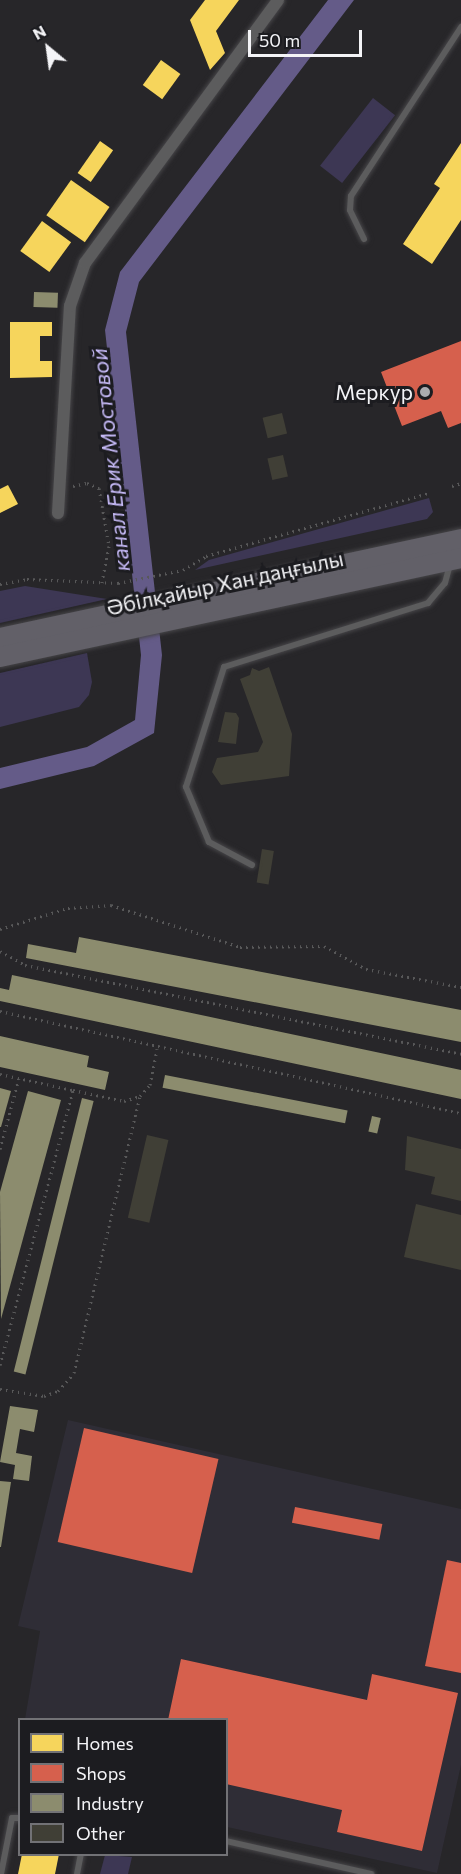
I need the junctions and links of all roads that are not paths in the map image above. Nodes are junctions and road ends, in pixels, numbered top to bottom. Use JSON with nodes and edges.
{"nodes":[{"id":1,"x":278,"y":0,"type":"edge"},
{"id":2,"x":461,"y":27,"type":"edge"},
{"id":3,"x":364,"y":239,"type":"dead end"},
{"id":4,"x":58,"y":513,"type":"dead end"},
{"id":5,"x":461,"y":539,"type":"edge"},
{"id":6,"x":456,"y":560,"type":"edge"},
{"id":7,"x":194,"y":604,"type":"junction"},
{"id":8,"x":110,"y":622,"type":"junction"},
{"id":9,"x":0,"y":638,"type":"edge"},
{"id":10,"x":0,"y":657,"type":"edge"},
{"id":11,"x":252,"y":865,"type":"dead end"},
{"id":12,"x":18,"y":1818,"type":"edge"},
{"id":13,"x":228,"y":1841,"type":"edge"},
{"id":14,"x":81,"y":1856,"type":"edge"},
{"id":15,"x":1,"y":1874,"type":"edge"},
{"id":16,"x":77,"y":1874,"type":"edge"},
{"id":17,"x":371,"y":1874,"type":"edge"}],
"edges":[{"from":1,"to":4,"type":"street"},
{"from":2,"to":3,"type":"lane"},
{"from":5,"to":7,"type":"main road","name":"Әбілқайыр Хан даңғылы"},
{"from":6,"to":7,"type":"main road","name":"Әбілқайыр Хан даңғылы"},
{"from":6,"to":11,"type":"lane"},
{"from":7,"to":8,"type":"main road","name":"Әбілқайыр Хан даңғылы"},
{"from":8,"to":9,"type":"main road","name":"Әбілқайыр Хан даңғылы"},
{"from":8,"to":10,"type":"main road","name":"Әбілқайыр Хан даңғылы"},
{"from":12,"to":15,"type":"lane"},
{"from":13,"to":17,"type":"lane"},
{"from":14,"to":16,"type":"lane"}]}
